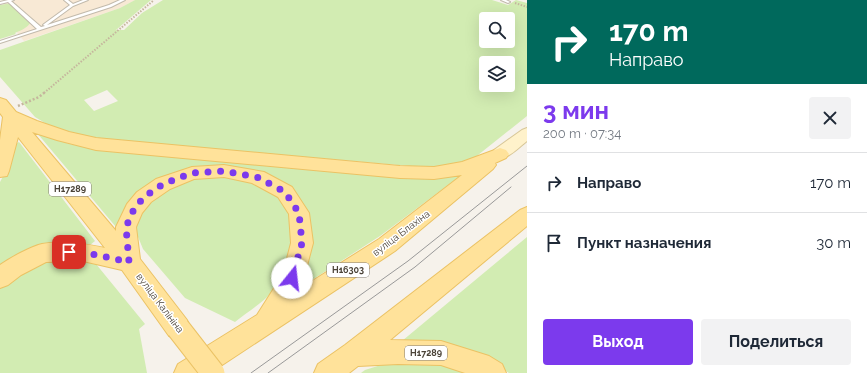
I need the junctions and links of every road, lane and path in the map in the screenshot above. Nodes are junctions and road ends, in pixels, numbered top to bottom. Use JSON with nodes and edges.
{"nodes":[{"id":1,"x":66,"y":0,"type":"edge"},
{"id":2,"x":86,"y":0,"type":"edge"},
{"id":3,"x":123,"y":0,"type":"edge"},
{"id":4,"x":154,"y":0,"type":"edge"},
{"id":5,"x":503,"y":0,"type":"edge"},
{"id":6,"x":11,"y":1,"type":"edge"},
{"id":7,"x":508,"y":2,"type":"joint"},
{"id":8,"x":0,"y":3,"type":"edge"},
{"id":9,"x":72,"y":4,"type":"junction"},
{"id":10,"x":527,"y":7,"type":"edge"},
{"id":11,"x":40,"y":29,"type":"junction"},
{"id":12,"x":0,"y":42,"type":"edge"},
{"id":13,"x":6,"y":110,"type":"edge"},
{"id":14,"x":527,"y":133,"type":"edge"},
{"id":15,"x":500,"y":154,"type":"junction"},
{"id":16,"x":0,"y":171,"type":"edge"},
{"id":17,"x":527,"y":215,"type":"edge"},
{"id":18,"x":129,"y":262,"type":"junction"},
{"id":19,"x":0,"y":278,"type":"edge"},
{"id":20,"x":263,"y":324,"type":"junction"},
{"id":21,"x":354,"y":354,"type":"junction"},
{"id":22,"x":186,"y":373,"type":"edge"},
{"id":23,"x":213,"y":373,"type":"edge"},
{"id":24,"x":327,"y":373,"type":"edge"},
{"id":25,"x":493,"y":373,"type":"edge"}],
"edges":[{"from":1,"to":9,"type":"lane"},
{"from":2,"to":9,"type":"lane"},
{"from":3,"to":11,"type":"lane"},
{"from":4,"to":13,"type":"path"},
{"from":5,"to":7,"type":"lane"},
{"from":6,"to":8,"type":"lane"},
{"from":6,"to":11,"type":"lane"},
{"from":7,"to":10,"type":"path"},
{"from":9,"to":11,"type":"lane"},
{"from":11,"to":12,"type":"lane"},
{"from":13,"to":15,"type":"main road"},
{"from":13,"to":16,"type":"main road"},
{"from":13,"to":18,"type":"main road","name":"вуліца Калініна","number":"Н17289"},
{"from":14,"to":15,"type":"main road","name":"вуліца Блахіна"},
{"from":15,"to":20,"type":"main road","name":"вуліца Блахіна","number":"Н16303"},
{"from":17,"to":21,"type":"main road"},
{"from":18,"to":19,"type":"main road"},
{"from":18,"to":20,"type":"main road"},
{"from":18,"to":23,"type":"main road","name":"вуліца Калініна","number":"Н17289","bridge":true},
{"from":20,"to":22,"type":"main road","name":"вуліца Блахіна","number":"Н16303"},
{"from":21,"to":24,"type":"main road"},
{"from":21,"to":25,"type":"main road","number":"Н17289"}]}
